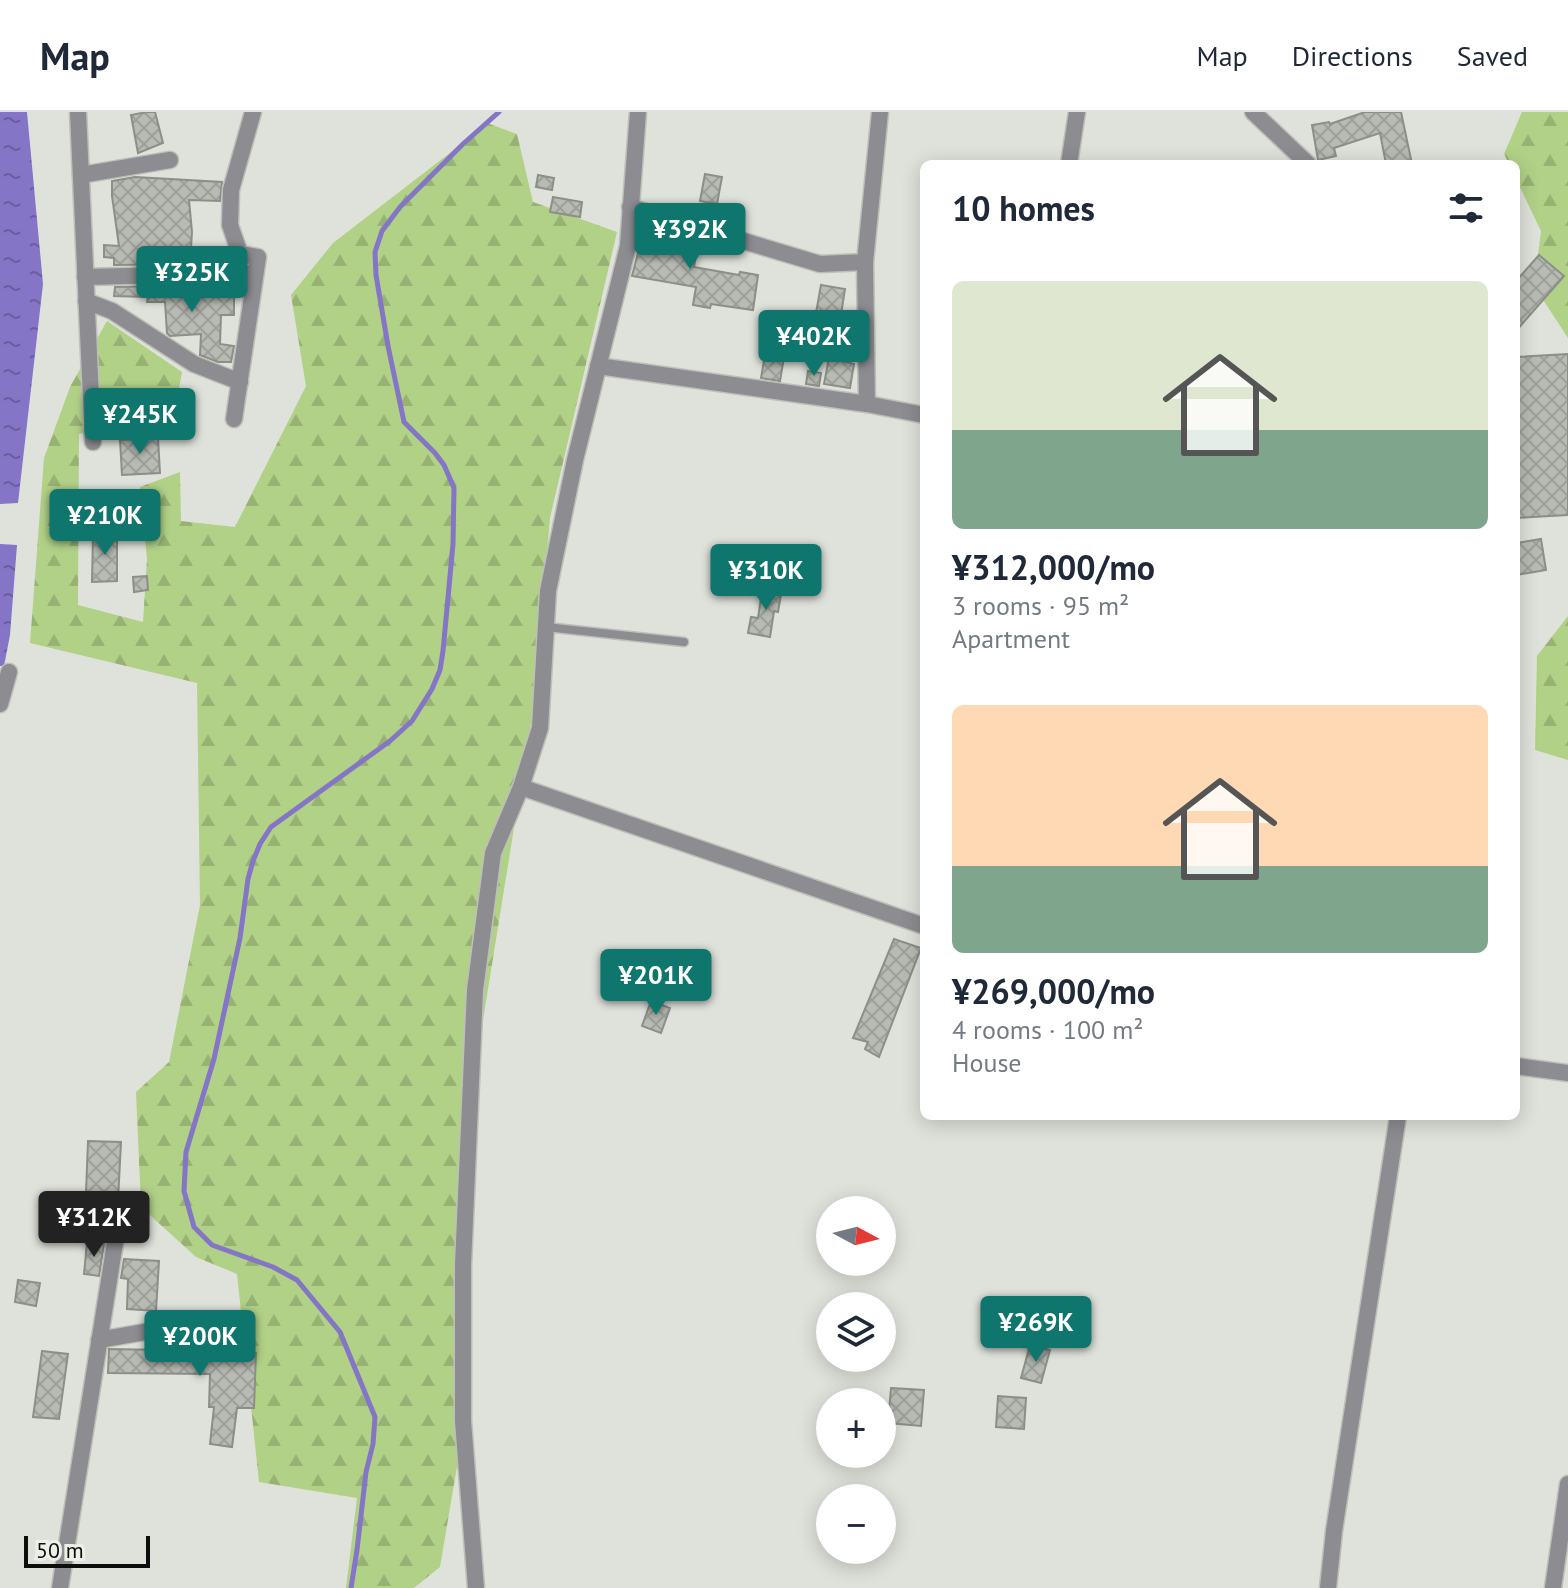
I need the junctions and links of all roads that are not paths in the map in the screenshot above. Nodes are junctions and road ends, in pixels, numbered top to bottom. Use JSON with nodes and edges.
{"nodes":[{"id":1,"x":78,"y":112,"type":"edge"},
{"id":2,"x":253,"y":112,"type":"edge"},
{"id":3,"x":638,"y":112,"type":"edge"},
{"id":4,"x":880,"y":112,"type":"edge"},
{"id":5,"x":1077,"y":112,"type":"edge"},
{"id":6,"x":1253,"y":112,"type":"edge"},
{"id":7,"x":170,"y":160,"type":"dead end"},
{"id":8,"x":1070,"y":160,"type":"edge"},
{"id":9,"x":1304,"y":160,"type":"edge"},
{"id":10,"x":81,"y":175,"type":"junction"},
{"id":11,"x":630,"y":207,"type":"junction"},
{"id":12,"x":865,"y":262,"type":"junction"},
{"id":13,"x":255,"y":273,"type":"junction"},
{"id":14,"x":85,"y":277,"type":"junction"},
{"id":15,"x":86,"y":301,"type":"junction"},
{"id":16,"x":598,"y":366,"type":"junction"},
{"id":17,"x":240,"y":382,"type":"junction"},
{"id":18,"x":867,"y":404,"type":"junction"},
{"id":19,"x":920,"y":414,"type":"edge"},
{"id":20,"x":234,"y":419,"type":"dead end"},
{"id":21,"x":93,"y":442,"type":"dead end"},
{"id":22,"x":546,"y":627,"type":"junction"},
{"id":23,"x":684,"y":642,"type":"dead end"},
{"id":24,"x":9,"y":672,"type":"dead end"},
{"id":25,"x":0,"y":704,"type":"edge"},
{"id":26,"x":521,"y":787,"type":"junction"},
{"id":27,"x":920,"y":925,"type":"edge"},
{"id":28,"x":1520,"y":1067,"type":"edge"},
{"id":29,"x":1568,"y":1073,"type":"edge"},
{"id":30,"x":1397,"y":1120,"type":"edge"},
{"id":31,"x":115,"y":1243,"type":"dead end"},
{"id":32,"x":167,"y":1328,"type":"dead end"},
{"id":33,"x":99,"y":1340,"type":"junction"},
{"id":34,"x":1568,"y":1484,"type":"edge"},
{"id":35,"x":60,"y":1588,"type":"edge"},
{"id":36,"x":476,"y":1588,"type":"edge"},
{"id":37,"x":1328,"y":1588,"type":"edge"},
{"id":38,"x":1553,"y":1588,"type":"edge"}],
"edges":[{"from":1,"to":10,"type":"street"},
{"from":2,"to":13,"type":"street"},
{"from":3,"to":11,"type":"street"},
{"from":4,"to":12,"type":"street"},
{"from":5,"to":8,"type":"street"},
{"from":6,"to":9,"type":"street"},
{"from":7,"to":10,"type":"street"},
{"from":10,"to":14,"type":"street"},
{"from":11,"to":12,"type":"street"},
{"from":11,"to":16,"type":"street"},
{"from":12,"to":18,"type":"street"},
{"from":13,"to":14,"type":"street"},
{"from":13,"to":17,"type":"street"},
{"from":14,"to":15,"type":"street"},
{"from":15,"to":17,"type":"street"},
{"from":15,"to":21,"type":"street"},
{"from":16,"to":18,"type":"street"},
{"from":16,"to":22,"type":"street"},
{"from":17,"to":20,"type":"street"},
{"from":18,"to":19,"type":"street"},
{"from":22,"to":23,"type":"lane"},
{"from":22,"to":26,"type":"street"},
{"from":24,"to":25,"type":"street"},
{"from":26,"to":27,"type":"street"},
{"from":26,"to":36,"type":"street"},
{"from":28,"to":29,"type":"street"},
{"from":30,"to":37,"type":"street"},
{"from":31,"to":33,"type":"street"},
{"from":32,"to":33,"type":"street"},
{"from":33,"to":35,"type":"street"},
{"from":34,"to":38,"type":"street"}]}
